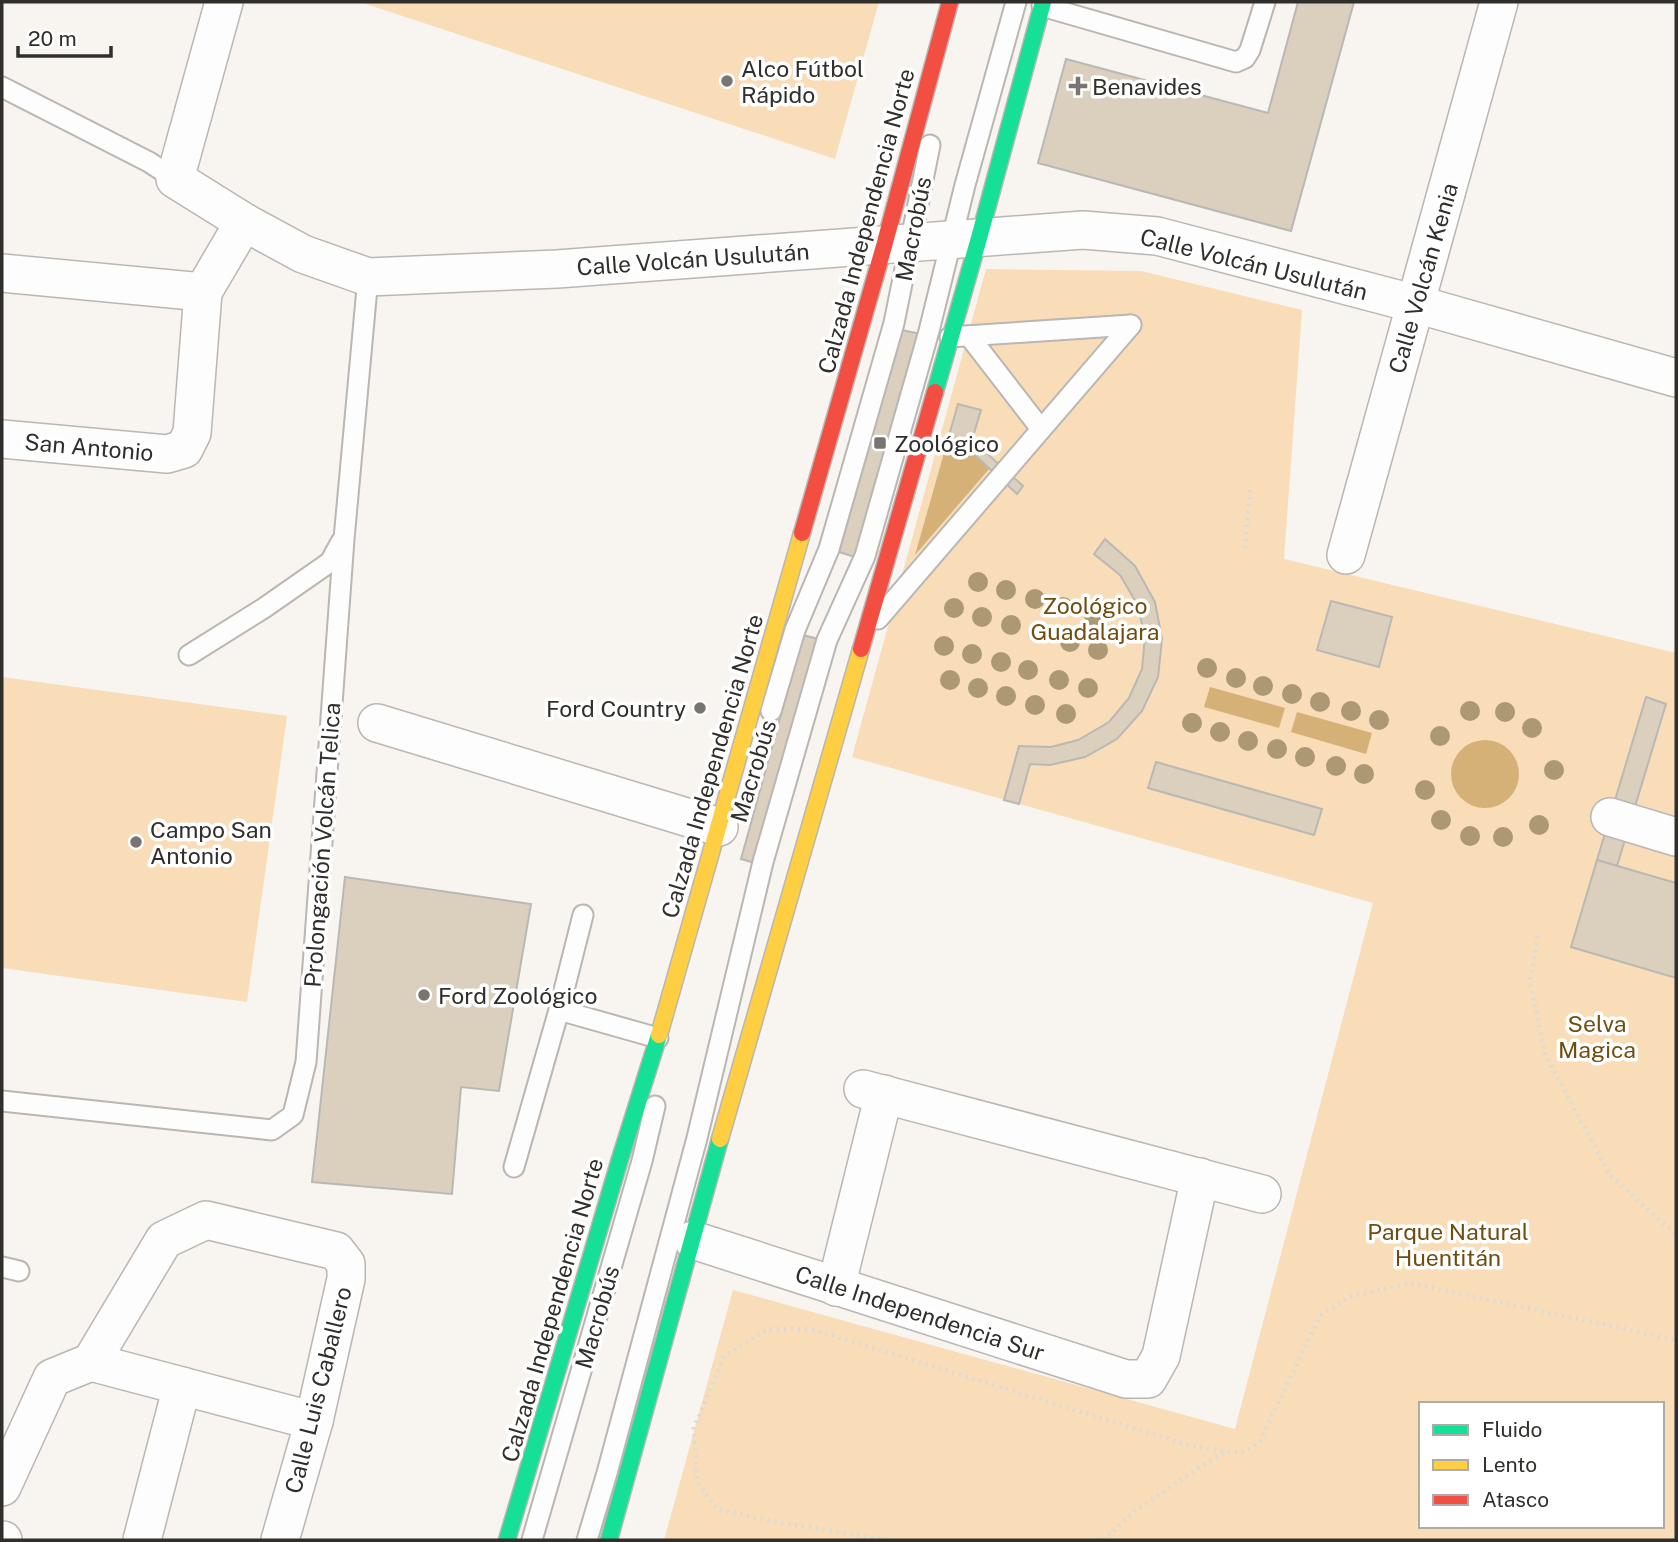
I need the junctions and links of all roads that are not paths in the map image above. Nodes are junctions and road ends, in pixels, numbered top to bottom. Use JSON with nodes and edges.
{"nodes":[{"id":1,"x":224,"y":2,"type":"edge"},
{"id":2,"x":950,"y":2,"type":"edge"},
{"id":3,"x":966,"y":2,"type":"edge"},
{"id":4,"x":1016,"y":2,"type":"edge"},
{"id":5,"x":1265,"y":2,"type":"edge"},
{"id":6,"x":1499,"y":2,"type":"edge"},
{"id":7,"x":1042,"y":4,"type":"edge"},
{"id":8,"x":2,"y":87,"type":"edge"},
{"id":9,"x":175,"y":179,"type":"junction"},
{"id":10,"x":244,"y":222,"type":"junction"},
{"id":11,"x":965,"y":239,"type":"junction"},
{"id":12,"x":897,"y":244,"type":"junction"},
{"id":13,"x":2,"y":273,"type":"edge"},
{"id":14,"x":368,"y":277,"type":"junction"},
{"id":15,"x":203,"y":292,"type":"junction"},
{"id":16,"x":1416,"y":304,"type":"junction"},
{"id":17,"x":959,"y":337,"type":"junction"},
{"id":18,"x":1676,"y":378,"type":"edge"},
{"id":19,"x":1041,"y":429,"type":"junction"},
{"id":20,"x":2,"y":439,"type":"edge"},
{"id":21,"x":344,"y":538,"type":"junction"},
{"id":22,"x":1346,"y":555,"type":"dead end"},
{"id":23,"x":864,"y":636,"type":"junction"},
{"id":24,"x":189,"y":655,"type":"dead end"},
{"id":25,"x":377,"y":723,"type":"dead end"},
{"id":26,"x":1610,"y":817,"type":"dead end"},
{"id":27,"x":719,"y":827,"type":"junction"},
{"id":28,"x":1676,"y":837,"type":"edge"},
{"id":29,"x":583,"y":915,"type":"dead end"},
{"id":30,"x":559,"y":1010,"type":"junction"},
{"id":31,"x":659,"y":1038,"type":"junction"},
{"id":32,"x":2,"y":1101,"type":"edge"},
{"id":33,"x":514,"y":1167,"type":"dead end"},
{"id":34,"x":1199,"y":1177,"type":"junction"},
{"id":35,"x":1262,"y":1194,"type":"dead end"},
{"id":36,"x":693,"y":1240,"type":"junction"},
{"id":37,"x":836,"y":1287,"type":"junction"},
{"id":38,"x":91,"y":1362,"type":"junction"},
{"id":39,"x":182,"y":1386,"type":"junction"},
{"id":40,"x":314,"y":1421,"type":"junction"},
{"id":41,"x":2,"y":1487,"type":"edge"},
{"id":42,"x":142,"y":1540,"type":"edge"},
{"id":43,"x":280,"y":1540,"type":"edge"},
{"id":44,"x":508,"y":1540,"type":"edge"},
{"id":45,"x":531,"y":1540,"type":"edge"},
{"id":46,"x":587,"y":1540,"type":"edge"},
{"id":47,"x":608,"y":1540,"type":"edge"}],
"edges":[{"from":1,"to":9,"type":"street"},
{"from":2,"to":12,"type":"street","name":"Calzada Independencia Norte"},
{"from":3,"to":12,"type":"lane","name":"Macrobús"},
{"from":4,"to":11,"type":"lane","name":"Macrobús"},
{"from":5,"to":7,"type":"lane"},
{"from":6,"to":16,"type":"street","name":"Calle Volcán Kenia"},
{"from":7,"to":11,"type":"street"},
{"from":8,"to":9,"type":"lane"},
{"from":9,"to":10,"type":"street","name":"Calle Volcán Usulután"},
{"from":10,"to":14,"type":"street","name":"Calle Volcán Usulután"},
{"from":10,"to":15,"type":"street","name":"San Antonio"},
{"from":11,"to":12,"type":"street","name":"Calle Volcán Usulután"},
{"from":11,"to":16,"type":"street","name":"Calle Volcán Usulután"},
{"from":11,"to":17,"type":"street"},
{"from":11,"to":46,"type":"lane","name":"Macrobús"},
{"from":12,"to":14,"type":"street","name":"Calle Volcán Usulután"},
{"from":12,"to":27,"type":"street","name":"Calzada Independencia Norte"},
{"from":12,"to":45,"type":"lane","name":"Macrobús"},
{"from":13,"to":15,"type":"street"},
{"from":14,"to":21,"type":"lane","name":"Prolongación Volcán Telica"},
{"from":15,"to":20,"type":"street","name":"San Antonio"},
{"from":16,"to":18,"type":"street","name":"Calle Volcán Usulután"},
{"from":16,"to":22,"type":"street","name":"Calle Volcán Kenia"},
{"from":17,"to":19,"type":"lane"},
{"from":17,"to":19,"type":"lane"},
{"from":17,"to":23,"type":"street"},
{"from":19,"to":23,"type":"lane"},
{"from":21,"to":24,"type":"lane"},
{"from":21,"to":32,"type":"lane","name":"Prolongación Volcán Telica"},
{"from":23,"to":36,"type":"street"},
{"from":25,"to":27,"type":"street"},
{"from":26,"to":28,"type":"street"},
{"from":27,"to":31,"type":"street","name":"Calzada Independencia Norte"},
{"from":29,"to":30,"type":"lane"},
{"from":30,"to":31,"type":"lane"},
{"from":30,"to":33,"type":"lane"},
{"from":31,"to":44,"type":"street","name":"Calzada Independencia Norte"},
{"from":34,"to":35,"type":"street"},
{"from":34,"to":37,"type":"street"},
{"from":34,"to":37,"type":"street","name":"Calle Independencia Sur"},
{"from":36,"to":37,"type":"street","name":"Calle Independencia Sur"},
{"from":36,"to":47,"type":"street"},
{"from":38,"to":39,"type":"street"},
{"from":38,"to":40,"type":"street","name":"Calle Luis Caballero"},
{"from":38,"to":41,"type":"street"},
{"from":39,"to":40,"type":"street"},
{"from":39,"to":42,"type":"street"},
{"from":40,"to":43,"type":"street","name":"Calle Luis Caballero"}]}
